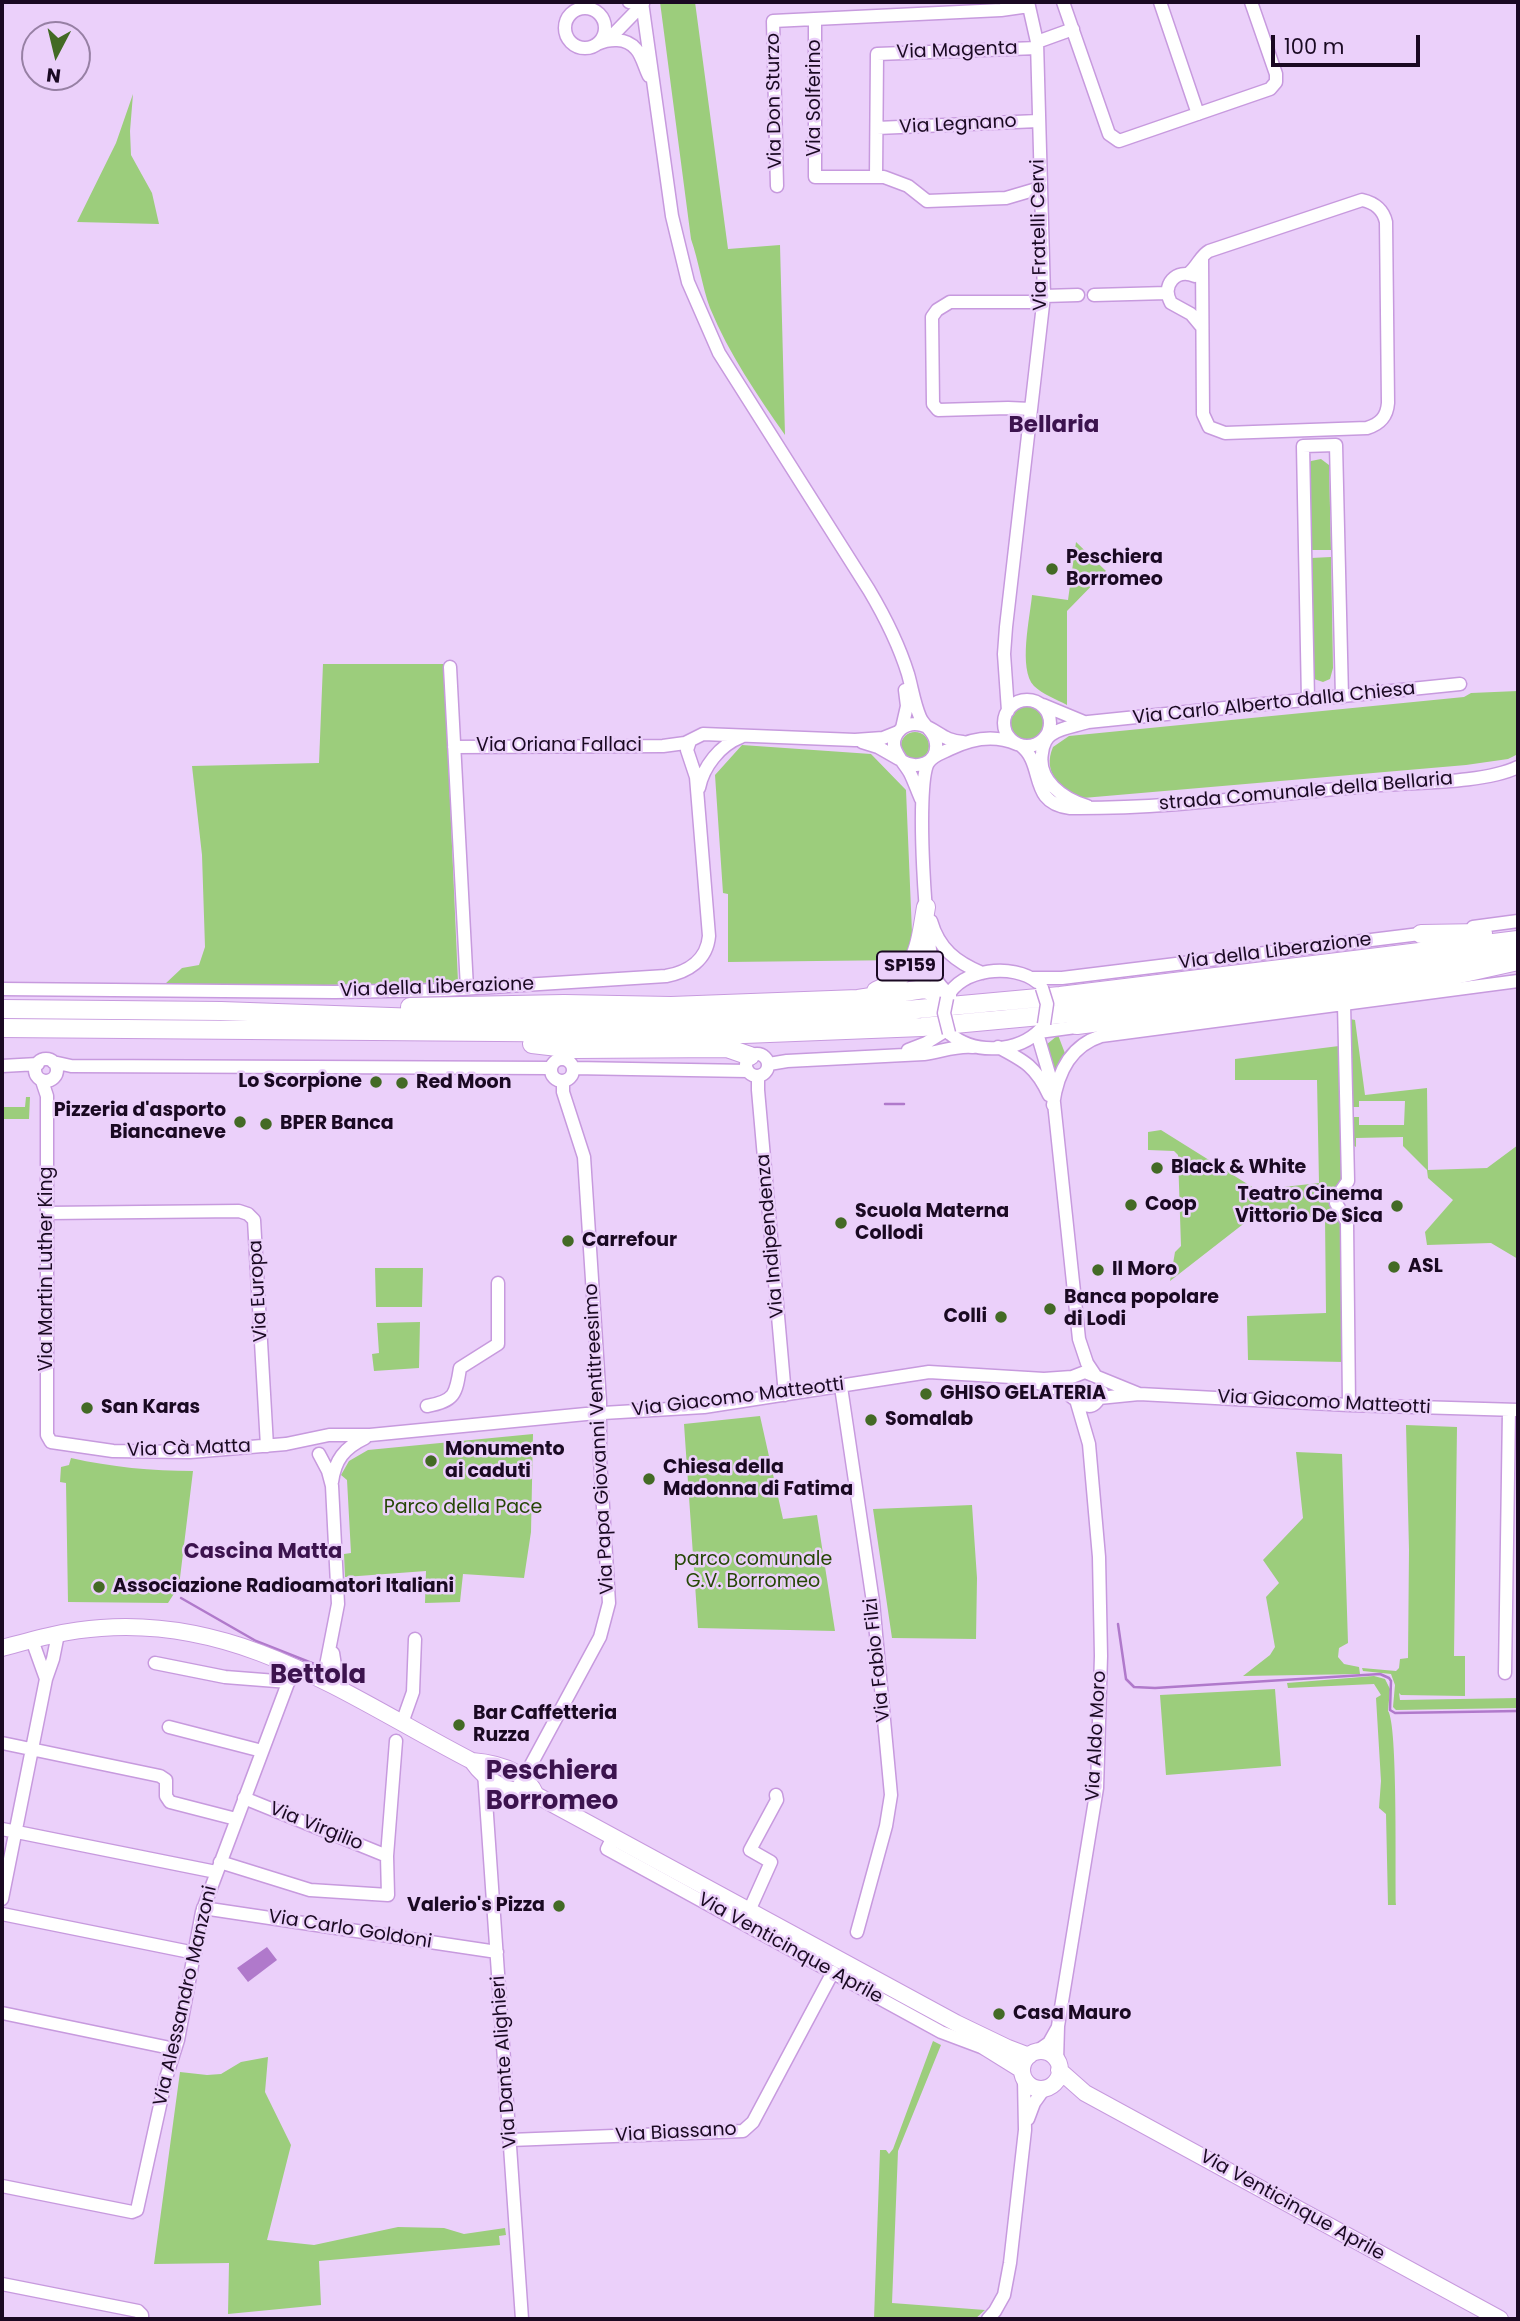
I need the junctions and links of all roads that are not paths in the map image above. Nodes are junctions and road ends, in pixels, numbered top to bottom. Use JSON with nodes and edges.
{"nodes":[{"id":1,"x":599,"y":2,"type":"edge"},
{"id":2,"x":629,"y":2,"type":"edge"},
{"id":3,"x":1063,"y":2,"type":"edge"},
{"id":4,"x":1160,"y":2,"type":"edge"},
{"id":5,"x":1251,"y":2,"type":"edge"},
{"id":6,"x":643,"y":3,"type":"edge"},
{"id":7,"x":1029,"y":4,"type":"edge"},
{"id":8,"x":586,"y":9,"type":"junction"},
{"id":9,"x":815,"y":19,"type":"junction"},
{"id":10,"x":1073,"y":29,"type":"junction"},
{"id":11,"x":603,"y":42,"type":"junction"},
{"id":12,"x":1037,"y":45,"type":"junction"},
{"id":13,"x":653,"y":83,"type":"junction"},
{"id":14,"x":1198,"y":114,"type":"junction"},
{"id":15,"x":1038,"y":121,"type":"junction"},
{"id":16,"x":877,"y":128,"type":"junction"},
{"id":17,"x":876,"y":177,"type":"junction"},
{"id":18,"x":777,"y":186,"type":"dead end"},
{"id":19,"x":1040,"y":188,"type":"junction"},
{"id":20,"x":1006,"y":198,"type":"junction"},
{"id":21,"x":1040,"y":208,"type":"junction"},
{"id":22,"x":1202,"y":259,"type":"junction"},
{"id":23,"x":1189,"y":273,"type":"junction"},
{"id":24,"x":1202,"y":291,"type":"junction"},
{"id":25,"x":1167,"y":293,"type":"junction"},
{"id":26,"x":1078,"y":295,"type":"dead end"},
{"id":27,"x":1094,"y":295,"type":"dead end"},
{"id":28,"x":1043,"y":299,"type":"junction"},
{"id":29,"x":1182,"y":310,"type":"junction"},
{"id":30,"x":1201,"y":326,"type":"junction"},
{"id":31,"x":1031,"y":410,"type":"junction"},
{"id":32,"x":900,"y":658,"type":"junction"},
{"id":33,"x":450,"y":667,"type":"dead end"},
{"id":34,"x":1006,"y":673,"type":"junction"},
{"id":35,"x":1460,"y":684,"type":"dead end"},
{"id":36,"x":1342,"y":697,"type":"junction"},
{"id":37,"x":1308,"y":700,"type":"junction"},
{"id":38,"x":1037,"y":702,"type":"junction"},
{"id":39,"x":1006,"y":715,"type":"junction"},
{"id":40,"x":1088,"y":723,"type":"junction"},
{"id":41,"x":929,"y":729,"type":"junction"},
{"id":42,"x":900,"y":730,"type":"junction"},
{"id":43,"x":708,"y":736,"type":"junction"},
{"id":44,"x":744,"y":736,"type":"junction"},
{"id":45,"x":981,"y":738,"type":"junction"},
{"id":46,"x":855,"y":740,"type":"junction"},
{"id":47,"x":690,"y":741,"type":"junction"},
{"id":48,"x":963,"y":742,"type":"junction"},
{"id":49,"x":1018,"y":744,"type":"junction"},
{"id":50,"x":663,"y":746,"type":"junction"},
{"id":51,"x":454,"y":747,"type":"junction"},
{"id":52,"x":689,"y":758,"type":"junction"},
{"id":53,"x":713,"y":760,"type":"junction"},
{"id":54,"x":900,"y":760,"type":"junction"},
{"id":55,"x":931,"y":760,"type":"junction"},
{"id":56,"x":1518,"y":767,"type":"edge"},
{"id":57,"x":698,"y":796,"type":"junction"},
{"id":58,"x":921,"y":800,"type":"junction"},
{"id":59,"x":1093,"y":807,"type":"junction"},
{"id":60,"x":926,"y":907,"type":"junction"},
{"id":61,"x":1518,"y":921,"type":"edge"},
{"id":62,"x":1518,"y":931,"type":"edge"},
{"id":63,"x":1421,"y":934,"type":"junction"},
{"id":64,"x":1518,"y":940,"type":"edge"},
{"id":65,"x":1518,"y":952,"type":"edge"},
{"id":66,"x":1518,"y":961,"type":"edge"},
{"id":67,"x":982,"y":973,"type":"junction"},
{"id":68,"x":1032,"y":978,"type":"junction"},
{"id":69,"x":1518,"y":981,"type":"edge"},
{"id":70,"x":467,"y":988,"type":"junction"},
{"id":71,"x":2,"y":989,"type":"edge"},
{"id":72,"x":948,"y":996,"type":"junction"},
{"id":73,"x":858,"y":999,"type":"junction"},
{"id":74,"x":1345,"y":1004,"type":"junction"},
{"id":75,"x":2,"y":1009,"type":"edge"},
{"id":76,"x":221,"y":1010,"type":"junction"},
{"id":77,"x":1077,"y":1025,"type":"junction"},
{"id":78,"x":2,"y":1028,"type":"edge"},
{"id":79,"x":220,"y":1030,"type":"junction"},
{"id":80,"x":946,"y":1030,"type":"junction"},
{"id":81,"x":1040,"y":1030,"type":"junction"},
{"id":82,"x":1115,"y":1034,"type":"junction"},
{"id":83,"x":974,"y":1047,"type":"junction"},
{"id":84,"x":998,"y":1047,"type":"junction"},
{"id":85,"x":896,"y":1054,"type":"junction"},
{"id":86,"x":756,"y":1064,"type":"junction"},
{"id":87,"x":2,"y":1066,"type":"edge"},
{"id":88,"x":551,"y":1068,"type":"junction"},
{"id":89,"x":573,"y":1068,"type":"junction"},
{"id":90,"x":46,"y":1071,"type":"junction"},
{"id":91,"x":563,"y":1082,"type":"junction"},
{"id":92,"x":1053,"y":1105,"type":"junction"},
{"id":93,"x":47,"y":1213,"type":"junction"},
{"id":94,"x":498,"y":1283,"type":"dead end"},
{"id":95,"x":1079,"y":1339,"type":"junction"},
{"id":96,"x":1097,"y":1376,"type":"junction"},
{"id":97,"x":1073,"y":1377,"type":"junction"},
{"id":98,"x":1021,"y":1379,"type":"junction"},
{"id":99,"x":841,"y":1387,"type":"junction"},
{"id":100,"x":1139,"y":1394,"type":"junction"},
{"id":101,"x":785,"y":1395,"type":"junction"},
{"id":102,"x":1074,"y":1400,"type":"junction"},
{"id":103,"x":1097,"y":1400,"type":"junction"},
{"id":104,"x":1349,"y":1405,"type":"junction"},
{"id":105,"x":427,"y":1406,"type":"dead end"},
{"id":106,"x":1514,"y":1410,"type":"edge"},
{"id":107,"x":600,"y":1413,"type":"junction"},
{"id":108,"x":370,"y":1435,"type":"junction"},
{"id":109,"x":337,"y":1436,"type":"junction"},
{"id":110,"x":322,"y":1438,"type":"junction"},
{"id":111,"x":51,"y":1442,"type":"joint"},
{"id":112,"x":286,"y":1444,"type":"junction"},
{"id":113,"x":1089,"y":1444,"type":"junction"},
{"id":114,"x":267,"y":1446,"type":"junction"},
{"id":115,"x":341,"y":1455,"type":"junction"},
{"id":116,"x":320,"y":1456,"type":"junction"},
{"id":117,"x":332,"y":1486,"type":"junction"},
{"id":118,"x":58,"y":1634,"type":"junction"},
{"id":119,"x":415,"y":1639,"type":"dead end"},
{"id":120,"x":32,"y":1640,"type":"junction"},
{"id":121,"x":332,"y":1645,"type":"junction"},
{"id":122,"x":2,"y":1648,"type":"edge"},
{"id":123,"x":155,"y":1663,"type":"dead end"},
{"id":124,"x":1505,"y":1673,"type":"dead end"},
{"id":125,"x":292,"y":1675,"type":"junction"},
{"id":126,"x":46,"y":1679,"type":"junction"},
{"id":127,"x":323,"y":1681,"type":"junction"},
{"id":128,"x":346,"y":1693,"type":"junction"},
{"id":129,"x":402,"y":1723,"type":"junction"},
{"id":130,"x":169,"y":1727,"type":"dead end"},
{"id":131,"x":396,"y":1741,"type":"dead end"},
{"id":132,"x":2,"y":1743,"type":"edge"},
{"id":133,"x":32,"y":1750,"type":"junction"},
{"id":134,"x":262,"y":1751,"type":"junction"},
{"id":135,"x":488,"y":1770,"type":"junction"},
{"id":136,"x":523,"y":1778,"type":"junction"},
{"id":137,"x":511,"y":1790,"type":"junction"},
{"id":138,"x":536,"y":1795,"type":"junction"},
{"id":139,"x":776,"y":1795,"type":"dead end"},
{"id":140,"x":244,"y":1798,"type":"junction"},
{"id":141,"x":488,"y":1805,"type":"junction"},
{"id":142,"x":236,"y":1819,"type":"junction"},
{"id":143,"x":2,"y":1829,"type":"edge"},
{"id":144,"x":15,"y":1832,"type":"junction"},
{"id":145,"x":613,"y":1837,"type":"junction"},
{"id":146,"x":387,"y":1856,"type":"junction"},
{"id":147,"x":218,"y":1867,"type":"junction"},
{"id":148,"x":2,"y":1899,"type":"edge"},
{"id":149,"x":203,"y":1908,"type":"junction"},
{"id":150,"x":750,"y":1911,"type":"junction"},
{"id":151,"x":2,"y":1914,"type":"edge"},
{"id":152,"x":857,"y":1932,"type":"dead end"},
{"id":153,"x":497,"y":1952,"type":"junction"},
{"id":154,"x":195,"y":1953,"type":"junction"},
{"id":155,"x":833,"y":1972,"type":"junction"},
{"id":156,"x":2,"y":2014,"type":"edge"},
{"id":157,"x":956,"y":2023,"type":"junction"},
{"id":158,"x":1058,"y":2026,"type":"junction"},
{"id":159,"x":175,"y":2049,"type":"junction"},
{"id":160,"x":989,"y":2050,"type":"junction"},
{"id":161,"x":1028,"y":2064,"type":"junction"},
{"id":162,"x":1058,"y":2066,"type":"junction"},
{"id":163,"x":1047,"y":2087,"type":"junction"},
{"id":164,"x":1085,"y":2092,"type":"junction"},
{"id":165,"x":1025,"y":2130,"type":"junction"},
{"id":166,"x":510,"y":2140,"type":"junction"},
{"id":167,"x":2,"y":2186,"type":"edge"},
{"id":168,"x":2,"y":2284,"type":"edge"},
{"id":169,"x":141,"y":2316,"type":"edge"},
{"id":170,"x":523,"y":2319,"type":"edge"},
{"id":171,"x":988,"y":2319,"type":"edge"},
{"id":172,"x":1500,"y":2319,"type":"edge"}],
"edges":[{"from":1,"to":8,"type":"street"},
{"from":2,"to":6,"type":"street"},
{"from":3,"to":10,"type":"street"},
{"from":4,"to":14,"type":"street"},
{"from":5,"to":14,"type":"street"},
{"from":6,"to":11,"type":"street"},
{"from":6,"to":13,"type":"street","number":"SP159"},
{"from":7,"to":9,"type":"street","name":"Via Don Sturzo"},
{"from":7,"to":12,"type":"street","name":"Via Fratelli Cervi"},
{"from":8,"to":11,"type":"street"},
{"from":8,"to":11,"type":"street"},
{"from":9,"to":17,"type":"street","name":"Via Solferino"},
{"from":9,"to":18,"type":"street","name":"Via Don Sturzo"},
{"from":10,"to":12,"type":"street","name":"Via Magenta"},
{"from":10,"to":14,"type":"street"},
{"from":11,"to":13,"type":"street"},
{"from":12,"to":15,"type":"street","name":"Via Fratelli Cervi"},
{"from":12,"to":16,"type":"street","name":"Via Magenta"},
{"from":13,"to":32,"type":"street","number":"SP159"},
{"from":15,"to":16,"type":"street","name":"Via Legnano"},
{"from":15,"to":19,"type":"street","name":"Via Fratelli Cervi"},
{"from":16,"to":17,"type":"street"},
{"from":17,"to":20,"type":"street"},
{"from":19,"to":20,"type":"street"},
{"from":19,"to":21,"type":"street","name":"Via Fratelli Cervi"},
{"from":20,"to":21,"type":"street"},
{"from":21,"to":28,"type":"street","name":"Via Fratelli Cervi"},
{"from":22,"to":23,"type":"street"},
{"from":22,"to":24,"type":"street"},
{"from":22,"to":30,"type":"street"},
{"from":23,"to":24,"type":"street"},
{"from":23,"to":25,"type":"street"},
{"from":24,"to":29,"type":"street"},
{"from":24,"to":30,"type":"street"},
{"from":25,"to":27,"type":"street"},
{"from":25,"to":29,"type":"street"},
{"from":26,"to":28,"type":"street"},
{"from":28,"to":31,"type":"street","name":"Via Fratelli Cervi"},
{"from":28,"to":31,"type":"street"},
{"from":29,"to":30,"type":"street"},
{"from":31,"to":34,"type":"street","name":"Via Fratelli Cervi"},
{"from":32,"to":41,"type":"street","number":"SP159"},
{"from":32,"to":42,"type":"street","number":"SP159"},
{"from":33,"to":51,"type":"street"},
{"from":34,"to":38,"type":"street"},
{"from":34,"to":39,"type":"street","name":"Via Fratelli Cervi"},
{"from":35,"to":36,"type":"street","name":"Via Carlo Alberto dalla Chiesa"},
{"from":36,"to":37,"type":"street","name":"Via Carlo Alberto dalla Chiesa"},
{"from":36,"to":37,"type":"street"},
{"from":37,"to":40,"type":"street","name":"Via Carlo Alberto dalla Chiesa"},
{"from":38,"to":39,"type":"street"},
{"from":38,"to":40,"type":"street","name":"Via Carlo Alberto dalla Chiesa"},
{"from":38,"to":49,"type":"street"},
{"from":39,"to":45,"type":"street"},
{"from":39,"to":49,"type":"street"},
{"from":40,"to":59,"type":"street","name":"Via Carlo Alberto dalla Chiesa"},
{"from":41,"to":42,"type":"street"},
{"from":41,"to":48,"type":"street"},
{"from":41,"to":55,"type":"street","number":"SP159"},
{"from":42,"to":46,"type":"street"},
{"from":42,"to":54,"type":"street","number":"SP159"},
{"from":43,"to":44,"type":"street"},
{"from":43,"to":47,"type":"street"},
{"from":43,"to":53,"type":"street"},
{"from":44,"to":46,"type":"street"},
{"from":44,"to":53,"type":"street"},
{"from":45,"to":48,"type":"street"},
{"from":45,"to":49,"type":"street"},
{"from":46,"to":54,"type":"street"},
{"from":47,"to":50,"type":"street"},
{"from":47,"to":52,"type":"street"},
{"from":48,"to":55,"type":"street"},
{"from":49,"to":59,"type":"street"},
{"from":50,"to":51,"type":"street","name":"Via Oriana Fallaci"},
{"from":50,"to":52,"type":"street"},
{"from":51,"to":70,"type":"street"},
{"from":52,"to":53,"type":"street"},
{"from":52,"to":57,"type":"street","name":"Via della Liberazione"},
{"from":53,"to":57,"type":"street","name":"Via della Liberazione"},
{"from":54,"to":55,"type":"street"},
{"from":54,"to":58,"type":"street","number":"SP159"},
{"from":55,"to":58,"type":"street","number":"SP159"},
{"from":56,"to":59,"type":"street","name":"strada Comunale della Bellaria"},
{"from":57,"to":70,"type":"street","name":"Via della Liberazione"},
{"from":58,"to":60,"type":"street","number":"SP159"},
{"from":60,"to":67,"type":"street","number":"SP159"},
{"from":60,"to":72,"type":"street","number":"SP159"},
{"from":60,"to":73,"type":"highway","number":"SP159"},
{"from":61,"to":63,"type":"street","name":"Via della Liberazione"},
{"from":62,"to":63,"type":"highway"},
{"from":63,"to":68,"type":"street","name":"Via della Liberazione"},
{"from":64,"to":76,"type":"highway"},
{"from":65,"to":79,"type":"highway"},
{"from":66,"to":77,"type":"highway"},
{"from":67,"to":68,"type":"street"},
{"from":67,"to":72,"type":"street"},
{"from":68,"to":81,"type":"street","bridge":true},
{"from":69,"to":74,"type":"street"},
{"from":70,"to":71,"type":"street","name":"Via della Liberazione"},
{"from":72,"to":73,"type":"highway"},
{"from":72,"to":80,"type":"street","bridge":true},
{"from":73,"to":76,"type":"highway"},
{"from":74,"to":82,"type":"street"},
{"from":74,"to":104,"type":"street"},
{"from":75,"to":76,"type":"highway"},
{"from":77,"to":81,"type":"street"},
{"from":77,"to":82,"type":"street"},
{"from":78,"to":79,"type":"highway"},
{"from":79,"to":86,"type":"highway"},
{"from":80,"to":83,"type":"street"},
{"from":80,"to":85,"type":"street"},
{"from":81,"to":84,"type":"street"},
{"from":81,"to":92,"type":"street"},
{"from":82,"to":92,"type":"street"},
{"from":83,"to":84,"type":"street"},
{"from":83,"to":85,"type":"street"},
{"from":84,"to":92,"type":"street"},
{"from":85,"to":86,"type":"street"},
{"from":86,"to":89,"type":"street"},
{"from":86,"to":101,"type":"street","name":"Via Indipendenza"},
{"from":87,"to":90,"type":"street"},
{"from":88,"to":89,"type":"street"},
{"from":88,"to":90,"type":"street"},
{"from":88,"to":91,"type":"street"},
{"from":89,"to":91,"type":"street"},
{"from":90,"to":93,"type":"street","name":"Via Martin Luther King"},
{"from":91,"to":107,"type":"street","name":"Via Papa Giovanni Ventitreesimo"},
{"from":92,"to":95,"type":"street"},
{"from":93,"to":111,"type":"street","name":"Via Martin Luther King"},
{"from":93,"to":114,"type":"street","name":"Via Europa"},
{"from":94,"to":105,"type":"street"},
{"from":95,"to":96,"type":"street"},
{"from":95,"to":97,"type":"street"},
{"from":96,"to":97,"type":"street"},
{"from":96,"to":100,"type":"street","name":"Via Giacomo Matteotti"},
{"from":96,"to":103,"type":"street"},
{"from":97,"to":98,"type":"street","name":"Via Giacomo Matteotti"},
{"from":97,"to":102,"type":"street"},
{"from":98,"to":99,"type":"street","name":"Via Giacomo Matteotti"},
{"from":98,"to":102,"type":"street","name":"Via Giacomo Matteotti"},
{"from":99,"to":101,"type":"street","name":"Via Giacomo Matteotti"},
{"from":99,"to":152,"type":"street","name":"Via Fabio Filzi"},
{"from":100,"to":103,"type":"street","name":"Via Giacomo Matteotti"},
{"from":100,"to":104,"type":"street","name":"Via Giacomo Matteotti"},
{"from":101,"to":107,"type":"street","name":"Via Giacomo Matteotti"},
{"from":102,"to":103,"type":"street"},
{"from":102,"to":113,"type":"street","name":"Via Aldo Moro"},
{"from":103,"to":113,"type":"street","name":"Via Aldo Moro"},
{"from":104,"to":106,"type":"street","name":"Via Giacomo Matteotti"},
{"from":106,"to":124,"type":"street","name":"Via Giacomo Matteotti"},
{"from":107,"to":108,"type":"street","name":"Via Giacomo Matteotti"},
{"from":107,"to":136,"type":"street","name":"Via Papa Giovanni Ventitreesimo"},
{"from":108,"to":109,"type":"street","name":"Via Giacomo Matteotti"},
{"from":108,"to":115,"type":"street","name":"Via Giacomo Matteotti"},
{"from":109,"to":110,"type":"street","name":"Via Giacomo Matteotti"},
{"from":109,"to":115,"type":"street"},
{"from":110,"to":112,"type":"street","name":"Via Cà Matta"},
{"from":110,"to":116,"type":"street"},
{"from":111,"to":114,"type":"street","name":"Via Cà Matta"},
{"from":112,"to":114,"type":"street","name":"Via Cà Matta"},
{"from":112,"to":116,"type":"street","name":"Via Cà Matta"},
{"from":113,"to":158,"type":"street","name":"Via Aldo Moro"},
{"from":115,"to":116,"type":"street"},
{"from":115,"to":117,"type":"street"},
{"from":116,"to":117,"type":"street"},
{"from":117,"to":121,"type":"street"},
{"from":118,"to":120,"type":"main road"},
{"from":118,"to":125,"type":"main road"},
{"from":118,"to":126,"type":"street"},
{"from":119,"to":129,"type":"street"},
{"from":120,"to":122,"type":"main road"},
{"from":120,"to":126,"type":"street"},
{"from":121,"to":127,"type":"street"},
{"from":121,"to":128,"type":"street"},
{"from":123,"to":125,"type":"street"},
{"from":125,"to":127,"type":"main road"},
{"from":125,"to":134,"type":"street","name":"Via Alessandro Manzoni"},
{"from":126,"to":133,"type":"street"},
{"from":127,"to":128,"type":"main road"},
{"from":128,"to":129,"type":"main road"},
{"from":129,"to":135,"type":"main road"},
{"from":130,"to":134,"type":"street"},
{"from":131,"to":146,"type":"street"},
{"from":132,"to":133,"type":"street"},
{"from":133,"to":142,"type":"street"},
{"from":133,"to":144,"type":"street"},
{"from":134,"to":140,"type":"street","name":"Via Alessandro Manzoni"},
{"from":135,"to":136,"type":"main road"},
{"from":135,"to":137,"type":"main road"},
{"from":135,"to":141,"type":"street","name":"Via Dante Alighieri"},
{"from":136,"to":137,"type":"street"},
{"from":136,"to":138,"type":"main road"},
{"from":137,"to":138,"type":"main road"},
{"from":137,"to":141,"type":"street"},
{"from":138,"to":145,"type":"main road","name":"Via Venticinque Aprile"},
{"from":139,"to":150,"type":"street"},
{"from":140,"to":142,"type":"street","name":"Via Alessandro Manzoni"},
{"from":140,"to":146,"type":"street","name":"Via Virgilio"},
{"from":141,"to":153,"type":"street","name":"Via Dante Alighieri"},
{"from":142,"to":147,"type":"street","name":"Via Alessandro Manzoni"},
{"from":143,"to":144,"type":"street"},
{"from":144,"to":147,"type":"street"},
{"from":144,"to":148,"type":"street"},
{"from":145,"to":150,"type":"main road","name":"Via Venticinque Aprile"},
{"from":145,"to":155,"type":"street","name":"Via Venticinque Aprile"},
{"from":146,"to":147,"type":"street"},
{"from":147,"to":149,"type":"street","name":"Via Alessandro Manzoni"},
{"from":149,"to":153,"type":"street","name":"Via Carlo Goldoni"},
{"from":149,"to":154,"type":"street","name":"Via Alessandro Manzoni"},
{"from":150,"to":157,"type":"main road","name":"Via Venticinque Aprile"},
{"from":151,"to":154,"type":"street"},
{"from":153,"to":166,"type":"street","name":"Via Dante Alighieri"},
{"from":154,"to":159,"type":"street","name":"Via Alessandro Manzoni"},
{"from":155,"to":160,"type":"street","name":"Via Venticinque Aprile"},
{"from":155,"to":166,"type":"street","name":"Via Biassano"},
{"from":156,"to":159,"type":"street"},
{"from":157,"to":160,"type":"main road","name":"Via Venticinque Aprile"},
{"from":157,"to":161,"type":"main road","name":"Via Venticinque Aprile"},
{"from":158,"to":161,"type":"street"},
{"from":158,"to":162,"type":"street","name":"Via Aldo Moro"},
{"from":159,"to":167,"type":"street","name":"Via Alessandro Manzoni"},
{"from":160,"to":161,"type":"main road","name":"Via Venticinque Aprile"},
{"from":161,"to":162,"type":"main road"},
{"from":161,"to":163,"type":"main road"},
{"from":161,"to":165,"type":"street"},
{"from":162,"to":163,"type":"main road"},
{"from":162,"to":164,"type":"main road","name":"Via Venticinque Aprile"},
{"from":163,"to":164,"type":"main road","name":"Via Venticinque Aprile"},
{"from":163,"to":165,"type":"street"},
{"from":164,"to":172,"type":"main road","name":"Via Venticinque Aprile"},
{"from":165,"to":171,"type":"street"},
{"from":166,"to":170,"type":"street","name":"Via Dante Alighieri"},
{"from":168,"to":169,"type":"street"}]}
